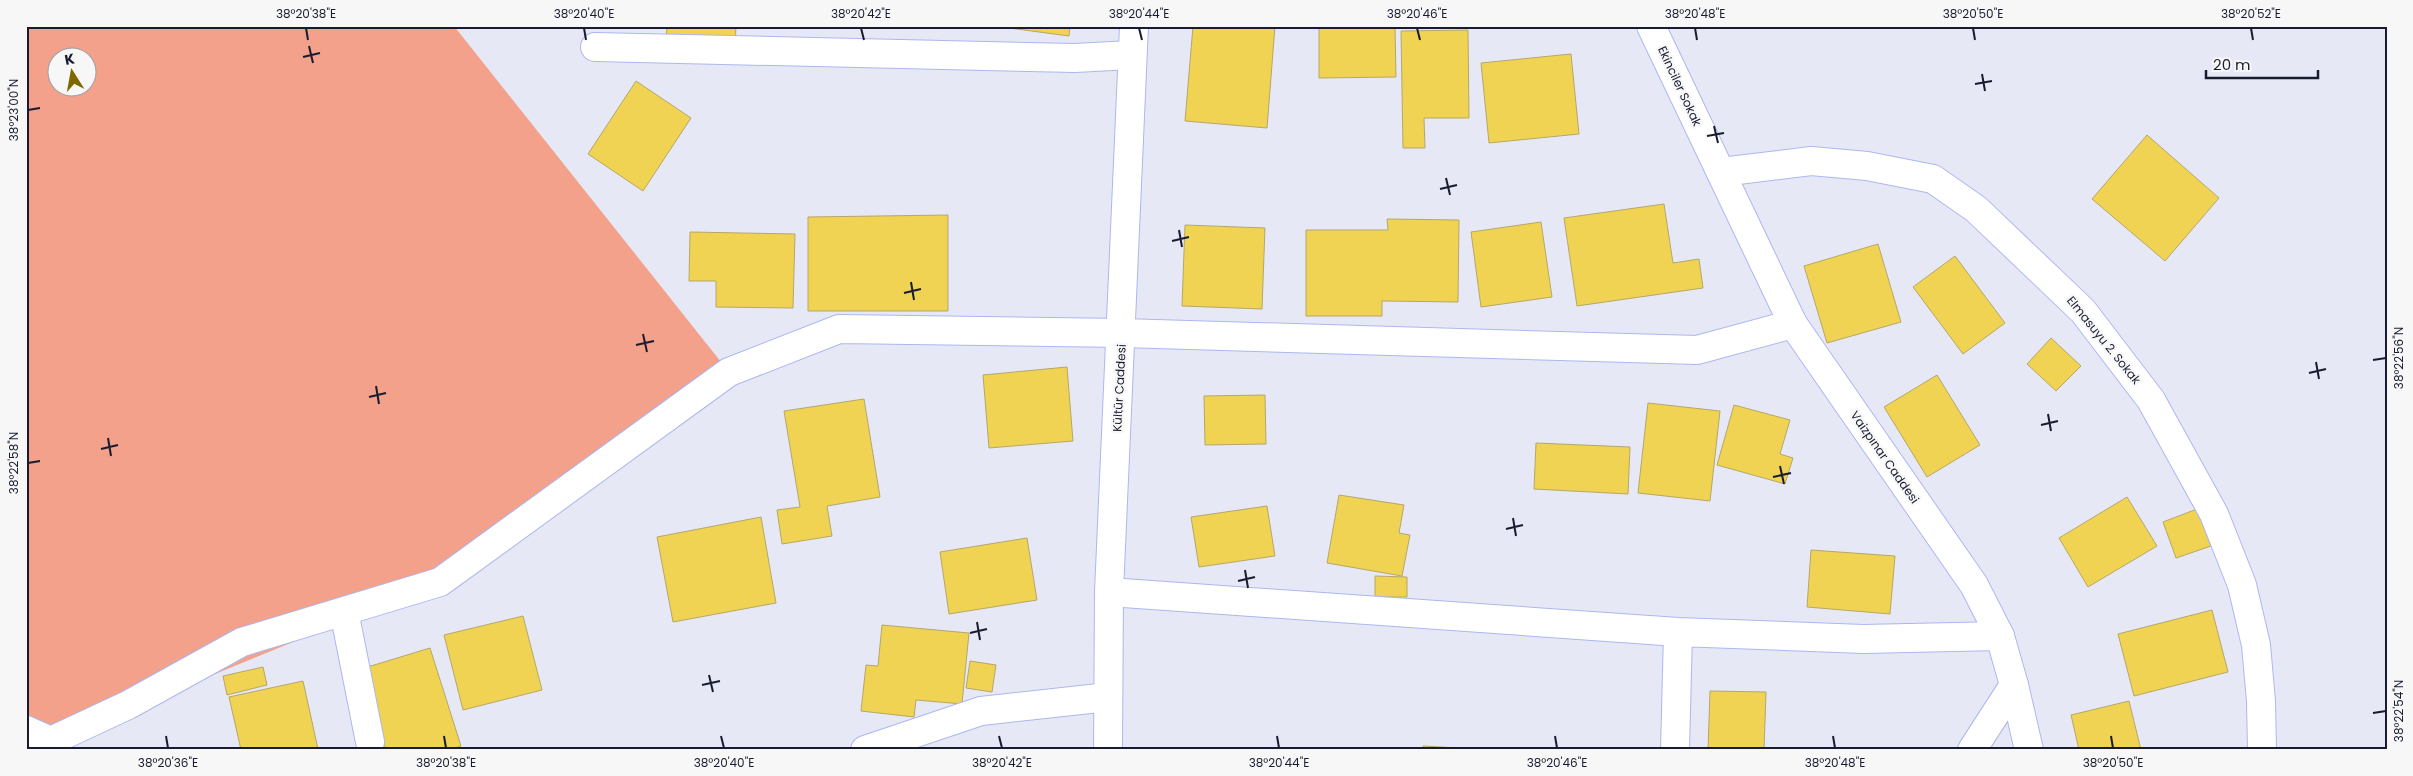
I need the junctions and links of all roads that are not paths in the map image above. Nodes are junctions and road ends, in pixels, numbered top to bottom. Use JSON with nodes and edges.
{"nodes":[{"id":1,"x":1134,"y":26,"type":"edge"},
{"id":2,"x":1651,"y":26,"type":"edge"},
{"id":3,"x":595,"y":47,"type":"dead end"},
{"id":4,"x":1131,"y":55,"type":"junction"},
{"id":5,"x":1721,"y":172,"type":"junction"},
{"id":6,"x":1793,"y":324,"type":"junction"},
{"id":7,"x":1122,"y":333,"type":"junction"},
{"id":8,"x":1109,"y":592,"type":"junction"},
{"id":9,"x":344,"y":611,"type":"junction"},
{"id":10,"x":1678,"y":632,"type":"junction"},
{"id":11,"x":2000,"y":636,"type":"junction"},
{"id":12,"x":2014,"y":685,"type":"junction"},
{"id":13,"x":1108,"y":697,"type":"junction"},
{"id":14,"x":26,"y":730,"type":"edge"},
{"id":15,"x":370,"y":742,"type":"dead end"},
{"id":16,"x":56,"y":745,"type":"edge"},
{"id":17,"x":865,"y":750,"type":"edge"},
{"id":18,"x":1108,"y":750,"type":"edge"},
{"id":19,"x":1675,"y":750,"type":"edge"},
{"id":20,"x":1972,"y":750,"type":"edge"},
{"id":21,"x":2029,"y":750,"type":"edge"},
{"id":22,"x":2262,"y":750,"type":"edge"}],
"edges":[{"from":1,"to":4,"type":"street","name":"Kültür Caddesi"},
{"from":2,"to":5,"type":"street","name":"Ekinciler Sokak"},
{"from":3,"to":4,"type":"street"},
{"from":4,"to":7,"type":"street","name":"Kültür Caddesi"},
{"from":5,"to":6,"type":"street","name":"Vaizpınar Caddesi"},
{"from":5,"to":22,"type":"street","name":"Elmasuyu 2. Sokak"},
{"from":6,"to":7,"type":"street"},
{"from":6,"to":11,"type":"street","name":"Vaizpınar Caddesi"},
{"from":7,"to":8,"type":"street","name":"Kültür Caddesi"},
{"from":7,"to":9,"type":"street"},
{"from":8,"to":10,"type":"street"},
{"from":8,"to":13,"type":"street","name":"Kültür Caddesi"},
{"from":9,"to":15,"type":"street"},
{"from":9,"to":16,"type":"street"},
{"from":10,"to":11,"type":"street"},
{"from":10,"to":19,"type":"street"},
{"from":11,"to":12,"type":"street","name":"Vaizpınar Caddesi"},
{"from":12,"to":20,"type":"street"},
{"from":12,"to":21,"type":"street","name":"Vaizpınar Caddesi"},
{"from":13,"to":17,"type":"street"},
{"from":13,"to":18,"type":"street","name":"Kültür Caddesi"},
{"from":14,"to":16,"type":"street"}]}
